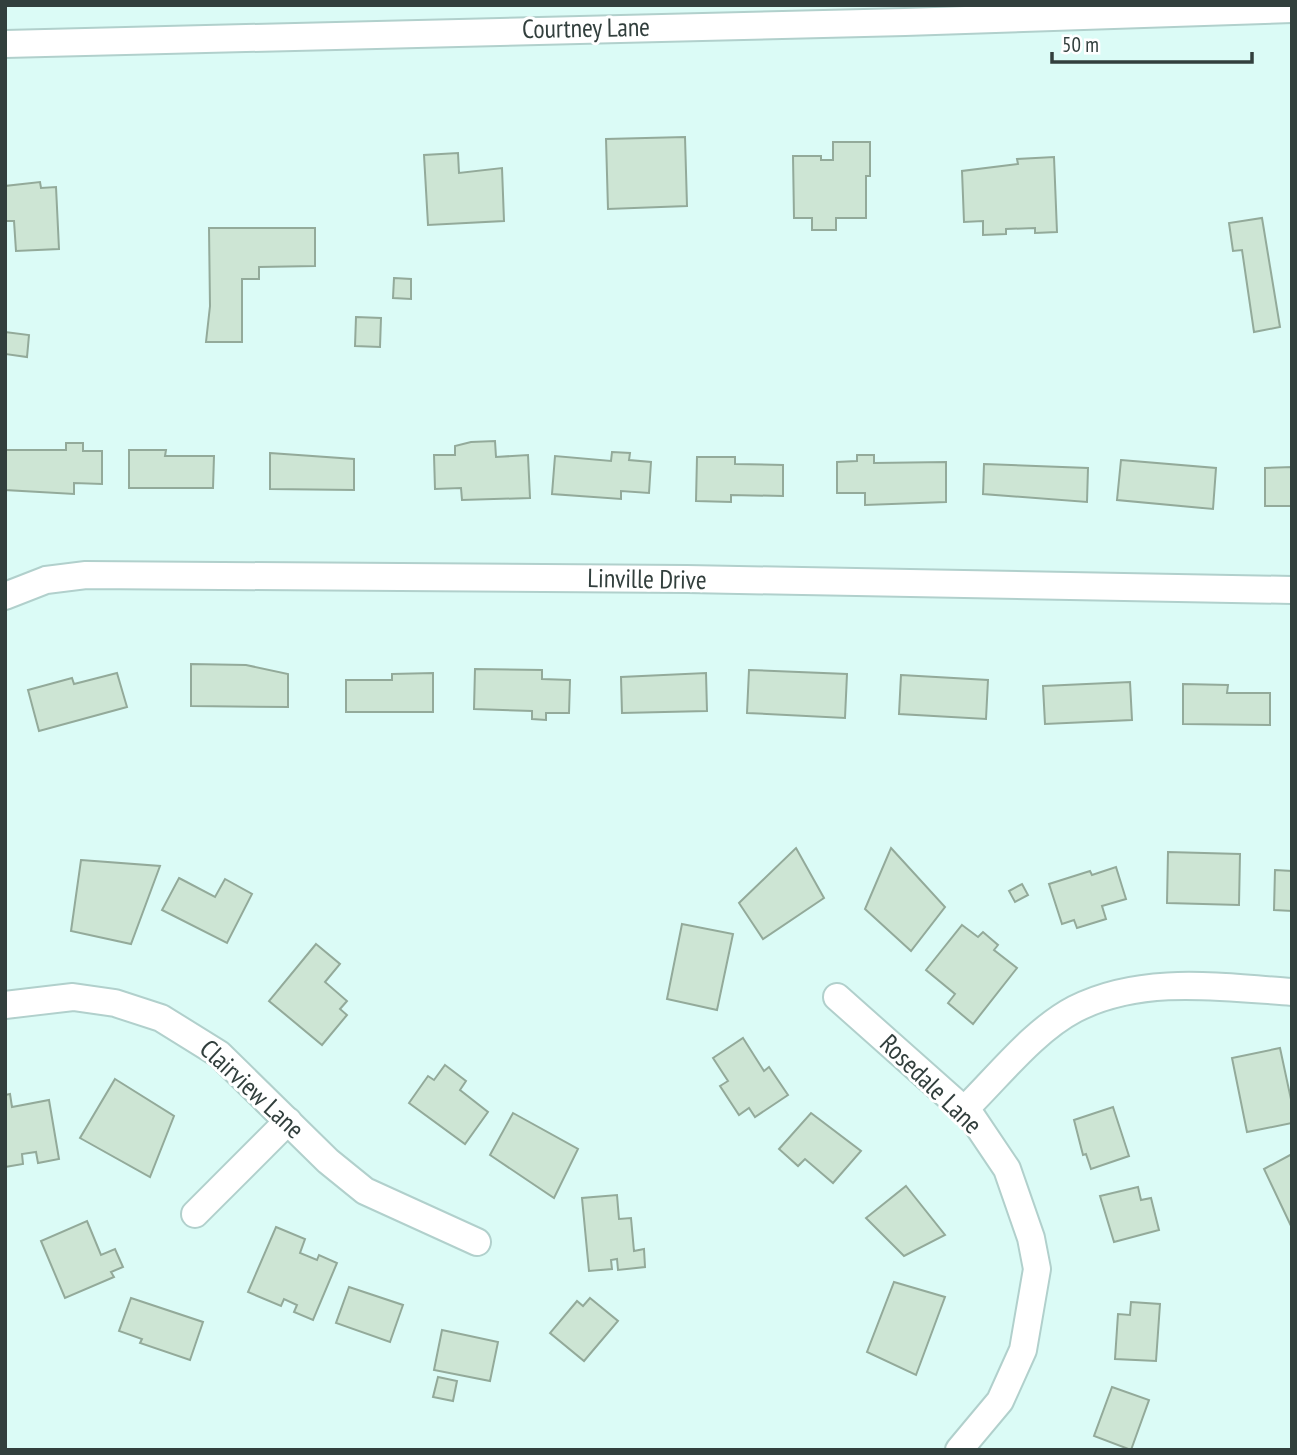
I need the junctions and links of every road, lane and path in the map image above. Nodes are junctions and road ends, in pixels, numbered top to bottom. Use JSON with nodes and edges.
{"nodes":[{"id":1,"x":1292,"y":9,"type":"edge"},
{"id":2,"x":5,"y":44,"type":"edge"},
{"id":3,"x":1292,"y":590,"type":"edge"},
{"id":4,"x":5,"y":596,"type":"edge"},
{"id":5,"x":1292,"y":992,"type":"edge"},
{"id":6,"x":837,"y":997,"type":"dead end"},
{"id":7,"x":6,"y":998,"type":"edge"},
{"id":8,"x":964,"y":1110,"type":"junction"},
{"id":9,"x":288,"y":1121,"type":"junction"},
{"id":10,"x":195,"y":1214,"type":"dead end"},
{"id":11,"x":477,"y":1242,"type":"dead end"},
{"id":12,"x":960,"y":1450,"type":"edge"}],
"edges":[{"from":1,"to":2,"type":"street","name":"Courtney Lane"},
{"from":3,"to":4,"type":"street","name":"Linville Drive"},
{"from":5,"to":8,"type":"street"},
{"from":6,"to":8,"type":"street","name":"Rosedale Lane"},
{"from":7,"to":9,"type":"street","name":"Clairview Lane"},
{"from":8,"to":12,"type":"street","name":"Rosedale Lane"},
{"from":9,"to":10,"type":"street"},
{"from":9,"to":11,"type":"street","name":"Clairview Lane"}]}
